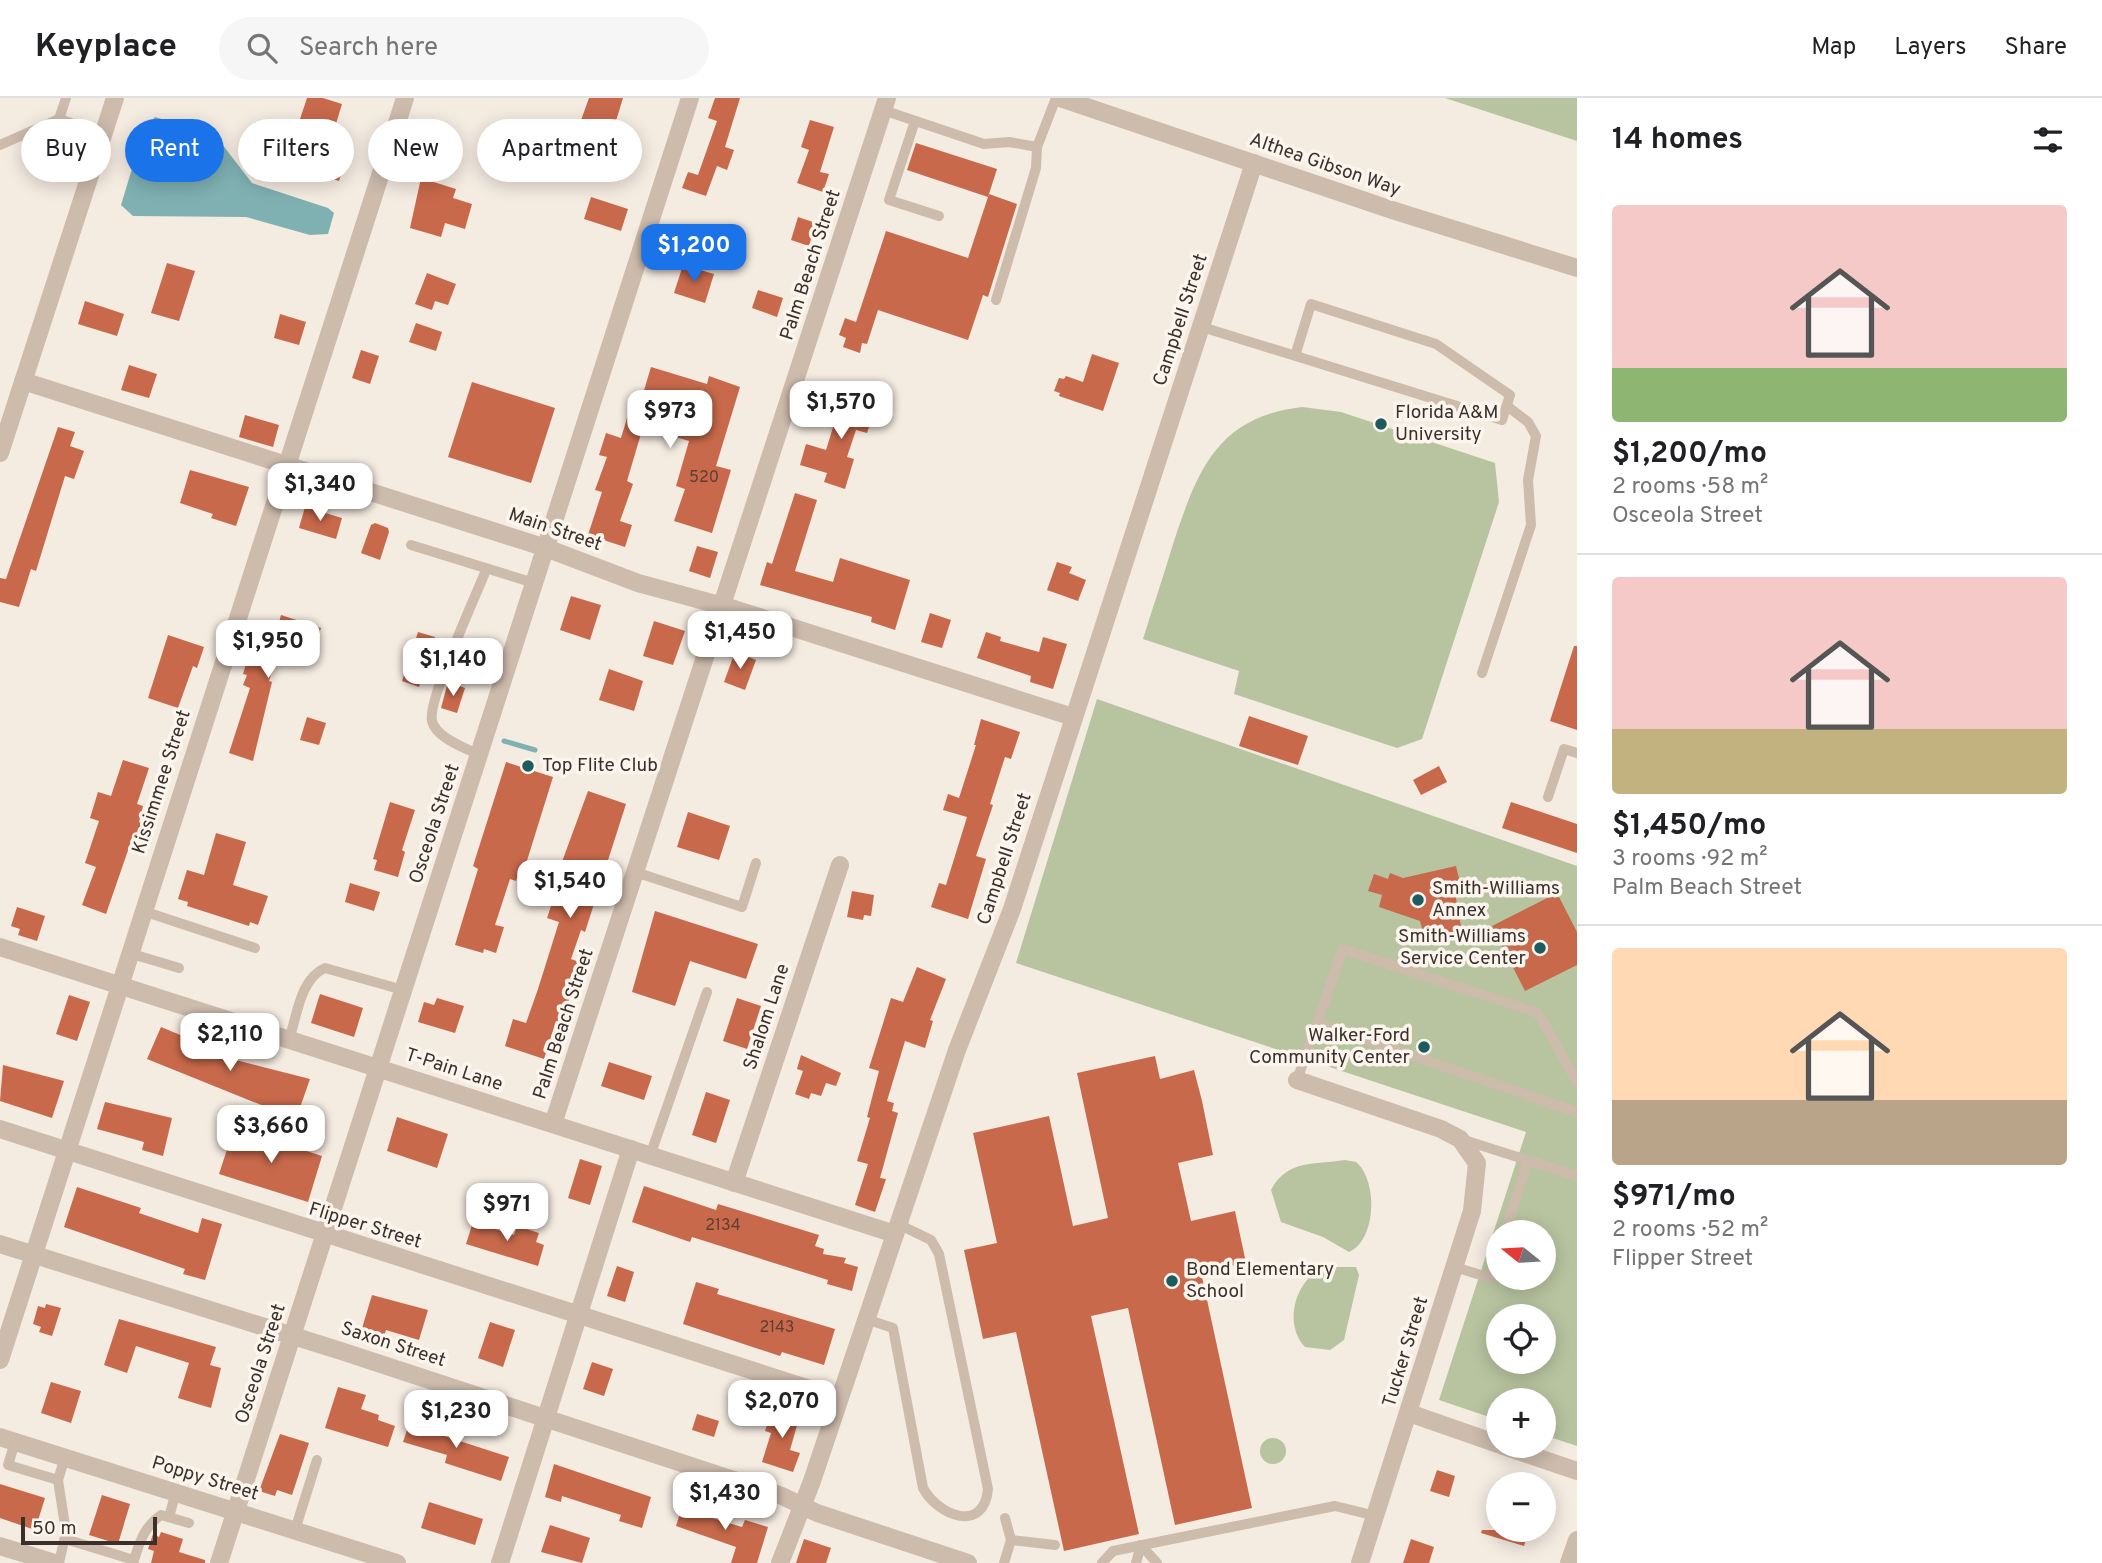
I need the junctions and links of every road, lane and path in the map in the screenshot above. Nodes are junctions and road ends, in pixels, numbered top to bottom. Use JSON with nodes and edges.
{"nodes":[{"id":1,"x":66,"y":98,"type":"edge"},
{"id":2,"x":115,"y":98,"type":"edge"},
{"id":3,"x":405,"y":98,"type":"edge"},
{"id":4,"x":690,"y":98,"type":"edge"},
{"id":5,"x":1058,"y":98,"type":"edge"},
{"id":6,"x":885,"y":104,"type":"edge"},
{"id":7,"x":59,"y":119,"type":"edge"},
{"id":8,"x":109,"y":119,"type":"edge"},
{"id":9,"x":915,"y":121,"type":"junction"},
{"id":10,"x":21,"y":136,"type":"edge"},
{"id":11,"x":0,"y":145,"type":"edge"},
{"id":12,"x":1037,"y":147,"type":"junction"},
{"id":13,"x":1254,"y":163,"type":"junction"},
{"id":14,"x":88,"y":182,"type":"edge"},
{"id":15,"x":939,"y":216,"type":"dead end"},
{"id":16,"x":1577,"y":268,"type":"edge"},
{"id":17,"x":996,"y":300,"type":"dead end"},
{"id":18,"x":1202,"y":327,"type":"junction"},
{"id":19,"x":1296,"y":356,"type":"junction"},
{"id":20,"x":23,"y":381,"type":"junction"},
{"id":21,"x":1507,"y":406,"type":"junction"},
{"id":22,"x":0,"y":453,"type":"edge"},
{"id":23,"x":285,"y":465,"type":"junction"},
{"id":24,"x":411,"y":545,"type":"dead end"},
{"id":25,"x":546,"y":548,"type":"junction"},
{"id":26,"x":486,"y":570,"type":"junction"},
{"id":27,"x":534,"y":583,"type":"junction"},
{"id":28,"x":722,"y":605,"type":"junction"},
{"id":29,"x":1482,"y":673,"type":"dead end"},
{"id":30,"x":1073,"y":717,"type":"junction"},
{"id":31,"x":1577,"y":753,"type":"edge"},
{"id":32,"x":479,"y":755,"type":"junction"},
{"id":33,"x":1548,"y":797,"type":"dead end"},
{"id":34,"x":756,"y":863,"type":"dead end"},
{"id":35,"x":840,"y":865,"type":"dead end"},
{"id":36,"x":635,"y":872,"type":"junction"},
{"id":37,"x":143,"y":911,"type":"junction"},
{"id":38,"x":0,"y":947,"type":"edge"},
{"id":39,"x":255,"y":948,"type":"dead end"},
{"id":40,"x":129,"y":953,"type":"junction"},
{"id":41,"x":179,"y":968,"type":"dead end"},
{"id":42,"x":119,"y":986,"type":"junction"},
{"id":43,"x":403,"y":990,"type":"junction"},
{"id":44,"x":707,"y":992,"type":"dead end"},
{"id":45,"x":1317,"y":1023,"type":"junction"},
{"id":46,"x":289,"y":1040,"type":"junction"},
{"id":47,"x":378,"y":1068,"type":"junction"},
{"id":48,"x":1297,"y":1080,"type":"joint"},
{"id":49,"x":1577,"y":1082,"type":"edge"},
{"id":50,"x":1577,"y":1112,"type":"edge"},
{"id":51,"x":553,"y":1124,"type":"junction"},
{"id":52,"x":0,"y":1129,"type":"edge"},
{"id":53,"x":1466,"y":1145,"type":"junction"},
{"id":54,"x":631,"y":1149,"type":"junction"},
{"id":55,"x":66,"y":1150,"type":"junction"},
{"id":56,"x":650,"y":1156,"type":"junction"},
{"id":57,"x":1528,"y":1161,"type":"junction"},
{"id":58,"x":1577,"y":1176,"type":"edge"},
{"id":59,"x":734,"y":1182,"type":"junction"},
{"id":60,"x":1509,"y":1220,"type":"edge"},
{"id":61,"x":896,"y":1229,"type":"junction"},
{"id":62,"x":324,"y":1236,"type":"junction"},
{"id":63,"x":0,"y":1244,"type":"edge"},
{"id":64,"x":33,"y":1255,"type":"junction"},
{"id":65,"x":1455,"y":1267,"type":"junction"},
{"id":66,"x":1486,"y":1277,"type":"edge"},
{"id":67,"x":579,"y":1315,"type":"junction"},
{"id":68,"x":866,"y":1319,"type":"junction"},
{"id":69,"x":292,"y":1335,"type":"junction"},
{"id":70,"x":0,"y":1360,"type":"edge"},
{"id":71,"x":838,"y":1398,"type":"junction"},
{"id":72,"x":1409,"y":1413,"type":"junction"},
{"id":73,"x":546,"y":1417,"type":"junction"},
{"id":74,"x":7,"y":1439,"type":"edge"},
{"id":75,"x":1486,"y":1440,"type":"edge"},
{"id":76,"x":65,"y":1457,"type":"junction"},
{"id":77,"x":1539,"y":1458,"type":"edge"},
{"id":78,"x":317,"y":1460,"type":"dead end"},
{"id":79,"x":1577,"y":1471,"type":"edge"},
{"id":80,"x":58,"y":1480,"type":"junction"},
{"id":81,"x":176,"y":1492,"type":"junction"},
{"id":82,"x":801,"y":1505,"type":"junction"},
{"id":83,"x":236,"y":1511,"type":"junction"},
{"id":84,"x":1376,"y":1516,"type":"junction"},
{"id":85,"x":169,"y":1517,"type":"junction"},
{"id":86,"x":1005,"y":1518,"type":"dead end"},
{"id":87,"x":189,"y":1523,"type":"dead end"},
{"id":88,"x":295,"y":1530,"type":"junction"},
{"id":89,"x":65,"y":1539,"type":"junction"},
{"id":90,"x":1011,"y":1540,"type":"junction"},
{"id":91,"x":1577,"y":1540,"type":"edge"},
{"id":92,"x":1055,"y":1545,"type":"dead end"},
{"id":93,"x":1141,"y":1545,"type":"junction"},
{"id":94,"x":0,"y":1546,"type":"edge"},
{"id":95,"x":134,"y":1561,"type":"edge"},
{"id":96,"x":57,"y":1563,"type":"edge"},
{"id":97,"x":219,"y":1563,"type":"edge"},
{"id":98,"x":397,"y":1563,"type":"edge"},
{"id":99,"x":500,"y":1563,"type":"edge"},
{"id":100,"x":780,"y":1563,"type":"edge"},
{"id":101,"x":968,"y":1563,"type":"edge"},
{"id":102,"x":1004,"y":1563,"type":"edge"},
{"id":103,"x":1102,"y":1563,"type":"edge"},
{"id":104,"x":1136,"y":1563,"type":"edge"},
{"id":105,"x":1157,"y":1563,"type":"edge"},
{"id":106,"x":1360,"y":1563,"type":"edge"},
{"id":107,"x":1569,"y":1563,"type":"edge"}],
"edges":[{"from":1,"to":7,"type":"lane"},
{"from":2,"to":8,"type":"street"},
{"from":3,"to":23,"type":"street","name":"Kissimmee Street"},
{"from":4,"to":25,"type":"street","name":"Osceola Street"},
{"from":5,"to":12,"type":"lane"},
{"from":5,"to":13,"type":"street","name":"Althea Gibson Way"},
{"from":6,"to":9,"type":"lane"},
{"from":6,"to":28,"type":"street","name":"Palm Beach Street"},
{"from":9,"to":12,"type":"lane"},
{"from":9,"to":15,"type":"lane"},
{"from":10,"to":11,"type":"lane"},
{"from":12,"to":17,"type":"lane"},
{"from":13,"to":16,"type":"street","name":"Althea Gibson Way"},
{"from":13,"to":18,"type":"street","name":"Campbell Street"},
{"from":14,"to":20,"type":"street"},
{"from":18,"to":19,"type":"lane"},
{"from":18,"to":30,"type":"street","name":"Campbell Street"},
{"from":19,"to":21,"type":"lane"},
{"from":19,"to":21,"type":"lane"},
{"from":20,"to":22,"type":"street"},
{"from":20,"to":23,"type":"street","name":"Main Street"},
{"from":21,"to":29,"type":"lane"},
{"from":23,"to":25,"type":"street","name":"Main Street"},
{"from":23,"to":37,"type":"street","name":"Kissimmee Street"},
{"from":24,"to":26,"type":"lane"},
{"from":25,"to":27,"type":"street","name":"Osceola Street"},
{"from":25,"to":28,"type":"street","name":"Main Street"},
{"from":26,"to":27,"type":"lane"},
{"from":26,"to":32,"type":"lane"},
{"from":27,"to":32,"type":"street","name":"Osceola Street"},
{"from":28,"to":30,"type":"street","name":"Main Street"},
{"from":28,"to":36,"type":"street","name":"Palm Beach Street"},
{"from":30,"to":61,"type":"street","name":"Campbell Street"},
{"from":31,"to":33,"type":"lane"},
{"from":32,"to":43,"type":"street","name":"Osceola Street"},
{"from":34,"to":36,"type":"lane"},
{"from":35,"to":59,"type":"street","name":"Shalom Lane"},
{"from":36,"to":51,"type":"street","name":"Palm Beach Street"},
{"from":37,"to":39,"type":"lane"},
{"from":37,"to":40,"type":"street","name":"Kissimmee Street"},
{"from":38,"to":42,"type":"street","name":"T-Pain Lane"},
{"from":40,"to":41,"type":"lane"},
{"from":40,"to":42,"type":"street","name":"Kissimmee Street"},
{"from":42,"to":46,"type":"street","name":"T-Pain Lane"},
{"from":42,"to":55,"type":"street","name":"Kissimmee Street"},
{"from":43,"to":46,"type":"lane"},
{"from":43,"to":47,"type":"street","name":"Osceola Street"},
{"from":44,"to":56,"type":"lane"},
{"from":45,"to":48,"type":"lane"},
{"from":45,"to":49,"type":"lane"},
{"from":45,"to":50,"type":"lane"},
{"from":46,"to":47,"type":"street","name":"T-Pain Lane"},
{"from":47,"to":51,"type":"street","name":"T-Pain Lane"},
{"from":47,"to":62,"type":"street","name":"Osceola Street"},
{"from":48,"to":53,"type":"street"},
{"from":51,"to":54,"type":"street","name":"T-Pain Lane"},
{"from":52,"to":55,"type":"street","name":"Flipper Street"},
{"from":53,"to":57,"type":"lane"},
{"from":53,"to":65,"type":"street","name":"Tucker Street"},
{"from":54,"to":56,"type":"street","name":"T-Pain Lane"},
{"from":54,"to":67,"type":"street"},
{"from":55,"to":62,"type":"street","name":"Flipper Street"},
{"from":55,"to":64,"type":"street","name":"Kissimmee Street"},
{"from":56,"to":59,"type":"street","name":"T-Pain Lane"},
{"from":57,"to":58,"type":"lane"},
{"from":57,"to":60,"type":"lane"},
{"from":59,"to":61,"type":"street","name":"T-Pain Lane"},
{"from":61,"to":68,"type":"street","name":"Campbell Street"},
{"from":61,"to":68,"type":"lane"},
{"from":62,"to":67,"type":"street","name":"Flipper Street"},
{"from":62,"to":69,"type":"street","name":"Osceola Street"},
{"from":63,"to":64,"type":"street","name":"Saxon Street"},
{"from":64,"to":69,"type":"street","name":"Saxon Street"},
{"from":64,"to":70,"type":"street","name":"Kissimmee Street"},
{"from":65,"to":66,"type":"lane"},
{"from":65,"to":72,"type":"street","name":"Tucker Street"},
{"from":67,"to":71,"type":"street","name":"Flipper Street"},
{"from":67,"to":73,"type":"street"},
{"from":68,"to":71,"type":"street","name":"Campbell Street"},
{"from":69,"to":73,"type":"street","name":"Saxon Street"},
{"from":69,"to":83,"type":"street","name":"Osceola Street"},
{"from":71,"to":82,"type":"street","name":"Campbell Street"},
{"from":72,"to":75,"type":"street"},
{"from":72,"to":84,"type":"street","name":"Tucker Street"},
{"from":73,"to":82,"type":"street","name":"Saxon Street"},
{"from":73,"to":99,"type":"street"},
{"from":74,"to":76,"type":"street","name":"Poppy Street"},
{"from":74,"to":80,"type":"lane"},
{"from":76,"to":80,"type":"lane"},
{"from":76,"to":81,"type":"street","name":"Poppy Street"},
{"from":77,"to":79,"type":"street"},
{"from":78,"to":88,"type":"lane"},
{"from":80,"to":89,"type":"lane"},
{"from":81,"to":83,"type":"street","name":"Poppy Street"},
{"from":81,"to":85,"type":"lane"},
{"from":82,"to":100,"type":"street","name":"Campbell Street"},
{"from":82,"to":101,"type":"street","name":"Saxon Street"},
{"from":83,"to":88,"type":"street","name":"Poppy Street"},
{"from":83,"to":97,"type":"street","name":"Osceola Street"},
{"from":84,"to":93,"type":"lane"},
{"from":84,"to":106,"type":"street","name":"Tucker Street"},
{"from":85,"to":87,"type":"lane"},
{"from":85,"to":95,"type":"lane"},
{"from":86,"to":90,"type":"lane"},
{"from":88,"to":98,"type":"street","name":"Poppy Street"},
{"from":89,"to":95,"type":"lane"},
{"from":89,"to":96,"type":"lane"},
{"from":90,"to":92,"type":"lane"},
{"from":90,"to":102,"type":"lane"},
{"from":91,"to":107,"type":"street"},
{"from":93,"to":103,"type":"lane"},
{"from":93,"to":104,"type":"lane"},
{"from":93,"to":105,"type":"lane"},
{"from":94,"to":96,"type":"street"}]}
